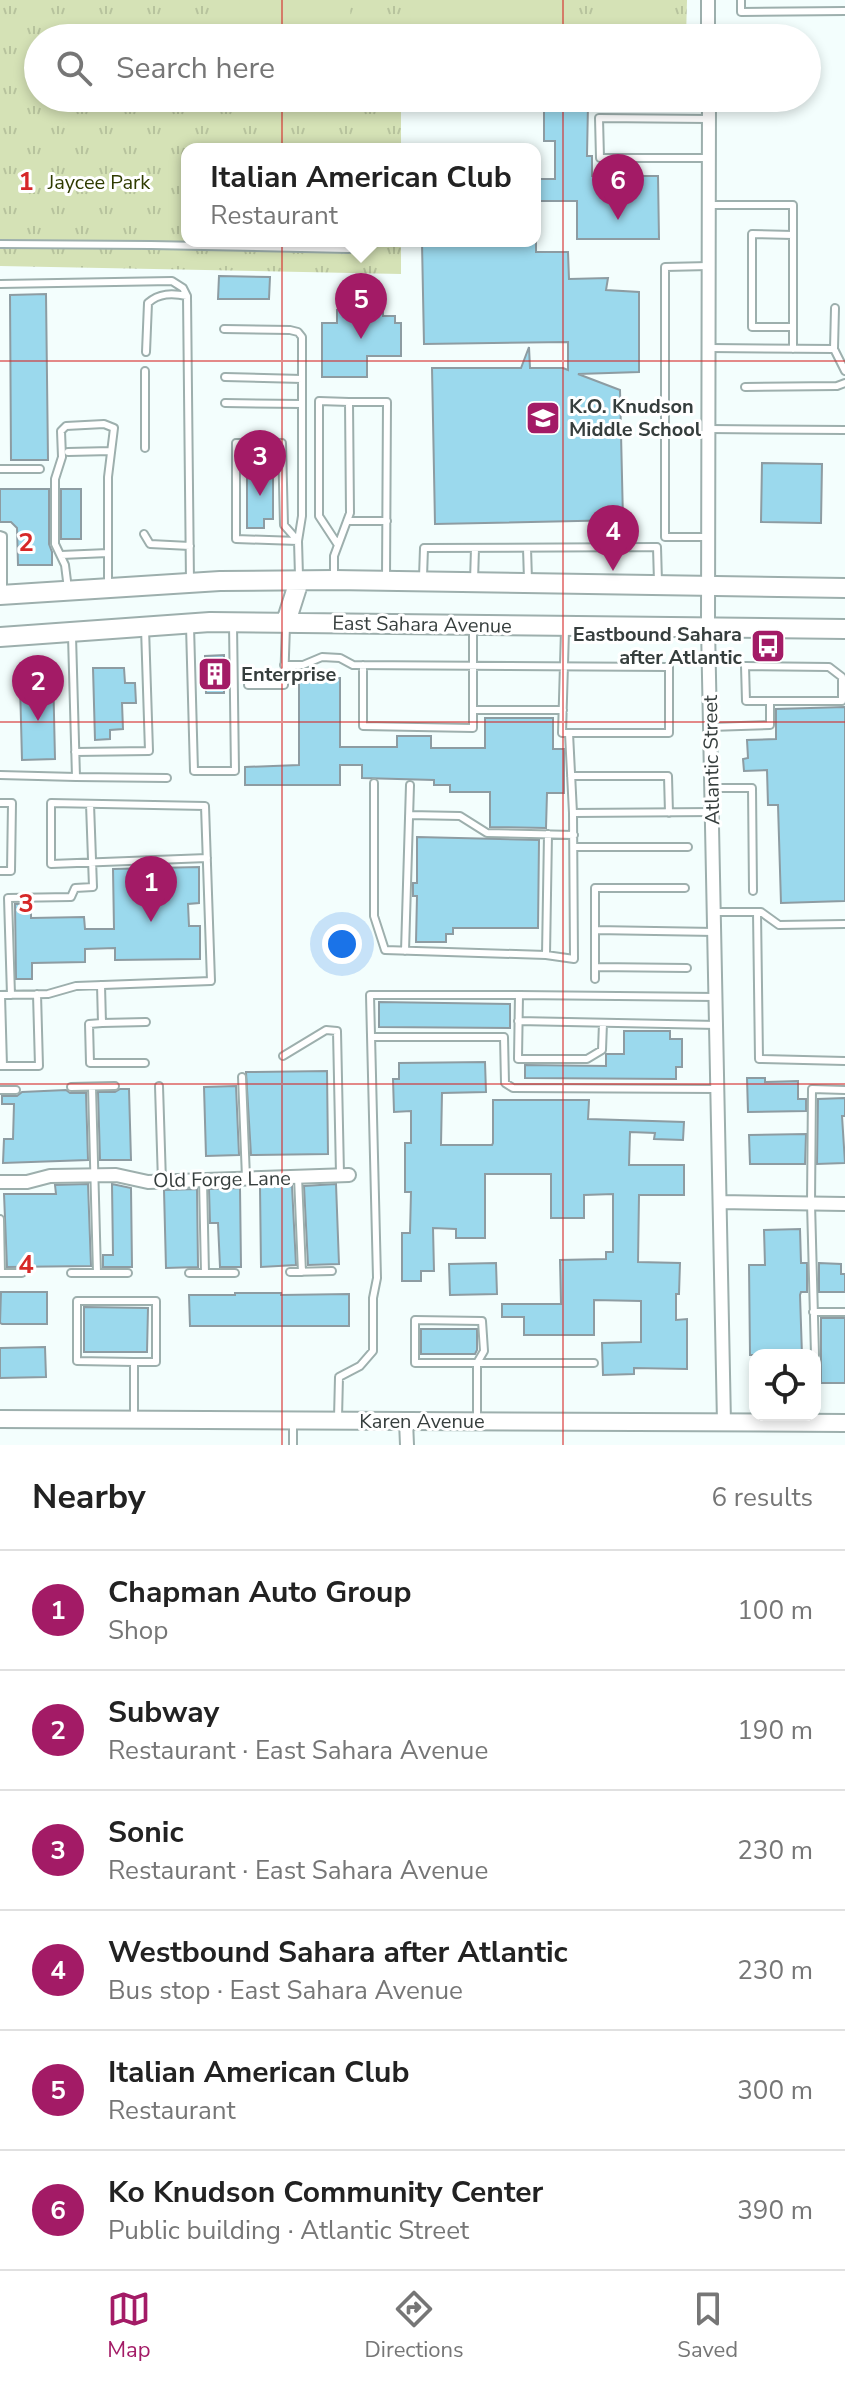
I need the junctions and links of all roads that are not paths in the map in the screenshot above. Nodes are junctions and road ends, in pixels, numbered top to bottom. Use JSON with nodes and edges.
{"nodes":[{"id":1,"x":708,"y":0,"type":"edge"},
{"id":2,"x":741,"y":0,"type":"edge"},
{"id":3,"x":845,"y":11,"type":"edge"},
{"id":4,"x":708,"y":24,"type":"edge"},
{"id":5,"x":709,"y":112,"type":"edge"},
{"id":6,"x":709,"y":119,"type":"junction"},
{"id":7,"x":709,"y":158,"type":"junction"},
{"id":8,"x":709,"y":205,"type":"junction"},
{"id":9,"x":793,"y":235,"type":"junction"},
{"id":10,"x":0,"y":244,"type":"edge"},
{"id":11,"x":181,"y":246,"type":"edge"},
{"id":12,"x":250,"y":247,"type":"edge"},
{"id":13,"x":349,"y":249,"type":"dead end"},
{"id":14,"x":709,"y":266,"type":"junction"},
{"id":15,"x":0,"y":284,"type":"edge"},
{"id":16,"x":187,"y":296,"type":"junction"},
{"id":17,"x":835,"y":308,"type":"dead end"},
{"id":18,"x":793,"y":327,"type":"junction"},
{"id":19,"x":224,"y":329,"type":"dead end"},
{"id":20,"x":845,"y":342,"type":"edge"},
{"id":21,"x":834,"y":346,"type":"junction"},
{"id":22,"x":710,"y":348,"type":"junction"},
{"id":23,"x":793,"y":349,"type":"junction"},
{"id":24,"x":146,"y":352,"type":"dead end"},
{"id":25,"x":145,"y":371,"type":"dead end"},
{"id":26,"x":845,"y":371,"type":"edge"},
{"id":27,"x":225,"y":377,"type":"dead end"},
{"id":28,"x":302,"y":379,"type":"junction"},
{"id":29,"x":845,"y":383,"type":"edge"},
{"id":30,"x":745,"y":387,"type":"dead end"},
{"id":31,"x":349,"y":402,"type":"junction"},
{"id":32,"x":225,"y":403,"type":"dead end"},
{"id":33,"x":302,"y":404,"type":"junction"},
{"id":34,"x":709,"y":429,"type":"junction"},
{"id":35,"x":845,"y":430,"type":"edge"},
{"id":36,"x":145,"y":448,"type":"dead end"},
{"id":37,"x":111,"y":451,"type":"junction"},
{"id":38,"x":68,"y":452,"type":"dead end"},
{"id":39,"x":0,"y":469,"type":"edge"},
{"id":40,"x":40,"y":469,"type":"dead end"},
{"id":41,"x":347,"y":521,"type":"junction"},
{"id":42,"x":387,"y":521,"type":"junction"},
{"id":43,"x":144,"y":534,"type":"dead end"},
{"id":44,"x":0,"y":535,"type":"edge"},
{"id":45,"x":665,"y":537,"type":"junction"},
{"id":46,"x":709,"y":537,"type":"junction"},
{"id":47,"x":298,"y":541,"type":"junction"},
{"id":48,"x":338,"y":545,"type":"junction"},
{"id":49,"x":190,"y":546,"type":"junction"},
{"id":50,"x":657,"y":547,"type":"junction"},
{"id":51,"x":475,"y":548,"type":"junction"},
{"id":52,"x":527,"y":548,"type":"junction"},
{"id":53,"x":108,"y":553,"type":"junction"},
{"id":54,"x":61,"y":555,"type":"junction"},
{"id":55,"x":334,"y":580,"type":"junction"},
{"id":56,"x":299,"y":581,"type":"junction"},
{"id":57,"x":386,"y":581,"type":"junction"},
{"id":58,"x":190,"y":582,"type":"junction"},
{"id":59,"x":423,"y":582,"type":"junction"},
{"id":60,"x":474,"y":582,"type":"junction"},
{"id":61,"x":528,"y":583,"type":"junction"},
{"id":62,"x":658,"y":585,"type":"junction"},
{"id":63,"x":709,"y":586,"type":"junction"},
{"id":64,"x":108,"y":587,"type":"junction"},
{"id":65,"x":845,"y":588,"type":"edge"},
{"id":66,"x":68,"y":590,"type":"junction"},
{"id":67,"x":2,"y":595,"type":"edge"},
{"id":68,"x":233,"y":622,"type":"junction"},
{"id":69,"x":286,"y":622,"type":"junction"},
{"id":70,"x":190,"y":623,"type":"junction"},
{"id":71,"x":473,"y":624,"type":"junction"},
{"id":72,"x":565,"y":625,"type":"junction"},
{"id":73,"x":145,"y":626,"type":"junction"},
{"id":74,"x":708,"y":627,"type":"junction"},
{"id":75,"x":845,"y":629,"type":"edge"},
{"id":76,"x":72,"y":632,"type":"junction"},
{"id":77,"x":0,"y":637,"type":"edge"},
{"id":78,"x":284,"y":665,"type":"junction"},
{"id":79,"x":363,"y":665,"type":"junction"},
{"id":80,"x":473,"y":666,"type":"junction"},
{"id":81,"x":564,"y":666,"type":"junction"},
{"id":82,"x":248,"y":685,"type":"dead end"},
{"id":83,"x":770,"y":701,"type":"junction"},
{"id":84,"x":844,"y":701,"type":"edge"},
{"id":85,"x":473,"y":710,"type":"junction"},
{"id":86,"x":563,"y":710,"type":"junction"},
{"id":87,"x":710,"y":727,"type":"junction"},
{"id":88,"x":569,"y":733,"type":"junction"},
{"id":89,"x":75,"y":752,"type":"junction"},
{"id":90,"x":0,"y":775,"type":"edge"},
{"id":91,"x":571,"y":776,"type":"junction"},
{"id":92,"x":76,"y":777,"type":"junction"},
{"id":93,"x":167,"y":778,"type":"dead end"},
{"id":94,"x":374,"y":783,"type":"dead end"},
{"id":95,"x":410,"y":785,"type":"dead end"},
{"id":96,"x":712,"y":788,"type":"junction"},
{"id":97,"x":0,"y":803,"type":"edge"},
{"id":98,"x":90,"y":804,"type":"junction"},
{"id":99,"x":712,"y":812,"type":"junction"},
{"id":100,"x":573,"y":813,"type":"junction"},
{"id":101,"x":669,"y":813,"type":"junction"},
{"id":102,"x":409,"y":815,"type":"junction"},
{"id":103,"x":548,"y":834,"type":"junction"},
{"id":104,"x":574,"y":835,"type":"junction"},
{"id":105,"x":574,"y":847,"type":"junction"},
{"id":106,"x":688,"y":847,"type":"dead end"},
{"id":107,"x":207,"y":858,"type":"junction"},
{"id":108,"x":91,"y":862,"type":"junction"},
{"id":109,"x":0,"y":871,"type":"edge"},
{"id":110,"x":685,"y":888,"type":"dead end"},
{"id":111,"x":753,"y":891,"type":"dead end"},
{"id":112,"x":4,"y":908,"type":"edge"},
{"id":113,"x":714,"y":912,"type":"junction"},
{"id":114,"x":757,"y":912,"type":"junction"},
{"id":115,"x":845,"y":924,"type":"edge"},
{"id":116,"x":595,"y":930,"type":"junction"},
{"id":117,"x":715,"y":932,"type":"junction"},
{"id":118,"x":405,"y":951,"type":"junction"},
{"id":119,"x":546,"y":955,"type":"junction"},
{"id":120,"x":595,"y":967,"type":"junction"},
{"id":121,"x":687,"y":968,"type":"dead end"},
{"id":122,"x":595,"y":979,"type":"dead end"},
{"id":123,"x":101,"y":985,"type":"junction"},
{"id":124,"x":37,"y":994,"type":"junction"},
{"id":125,"x":1,"y":995,"type":"edge"},
{"id":126,"x":11,"y":995,"type":"junction"},
{"id":127,"x":519,"y":995,"type":"junction"},
{"id":128,"x":716,"y":997,"type":"junction"},
{"id":129,"x":518,"y":1021,"type":"junction"},
{"id":130,"x":146,"y":1022,"type":"dead end"},
{"id":131,"x":102,"y":1023,"type":"junction"},
{"id":132,"x":603,"y":1023,"type":"junction"},
{"id":133,"x":717,"y":1025,"type":"junction"},
{"id":134,"x":371,"y":1037,"type":"junction"},
{"id":135,"x":283,"y":1056,"type":"dead end"},
{"id":136,"x":845,"y":1061,"type":"edge"},
{"id":137,"x":145,"y":1063,"type":"dead end"},
{"id":138,"x":1,"y":1066,"type":"edge"},
{"id":139,"x":242,"y":1077,"type":"dead end"},
{"id":140,"x":115,"y":1086,"type":"dead end"},
{"id":141,"x":159,"y":1086,"type":"dead end"},
{"id":142,"x":71,"y":1087,"type":"dead end"},
{"id":143,"x":92,"y":1087,"type":"junction"},
{"id":144,"x":718,"y":1089,"type":"junction"},
{"id":145,"x":0,"y":1090,"type":"edge"},
{"id":146,"x":16,"y":1090,"type":"dead end"},
{"id":147,"x":845,"y":1090,"type":"edge"},
{"id":148,"x":95,"y":1176,"type":"junction"},
{"id":149,"x":344,"y":1176,"type":"joint"},
{"id":150,"x":298,"y":1177,"type":"junction"},
{"id":151,"x":246,"y":1179,"type":"junction"},
{"id":152,"x":203,"y":1180,"type":"junction"},
{"id":153,"x":0,"y":1182,"type":"edge"},
{"id":154,"x":162,"y":1182,"type":"junction"},
{"id":155,"x":720,"y":1202,"type":"junction"},
{"id":156,"x":811,"y":1203,"type":"junction"},
{"id":157,"x":845,"y":1204,"type":"edge"},
{"id":158,"x":0,"y":1219,"type":"edge"},
{"id":159,"x":332,"y":1271,"type":"dead end"},
{"id":160,"x":290,"y":1272,"type":"dead end"},
{"id":161,"x":302,"y":1272,"type":"junction"},
{"id":162,"x":1,"y":1273,"type":"edge"},
{"id":163,"x":22,"y":1273,"type":"dead end"},
{"id":164,"x":71,"y":1273,"type":"dead end"},
{"id":165,"x":97,"y":1273,"type":"junction"},
{"id":166,"x":128,"y":1273,"type":"dead end"},
{"id":167,"x":189,"y":1273,"type":"dead end"},
{"id":168,"x":205,"y":1273,"type":"junction"},
{"id":169,"x":235,"y":1273,"type":"dead end"},
{"id":170,"x":813,"y":1312,"type":"junction"},
{"id":171,"x":845,"y":1312,"type":"edge"},
{"id":172,"x":815,"y":1349,"type":"edge"},
{"id":173,"x":134,"y":1362,"type":"junction"},
{"id":174,"x":477,"y":1363,"type":"junction"},
{"id":175,"x":594,"y":1363,"type":"dead end"},
{"id":176,"x":0,"y":1419,"type":"edge"},
{"id":177,"x":134,"y":1420,"type":"junction"},
{"id":178,"x":338,"y":1421,"type":"junction"},
{"id":179,"x":406,"y":1421,"type":"junction"},
{"id":180,"x":477,"y":1421,"type":"junction"},
{"id":181,"x":293,"y":1422,"type":"junction"},
{"id":182,"x":724,"y":1423,"type":"junction"},
{"id":183,"x":845,"y":1423,"type":"edge"},
{"id":184,"x":293,"y":1445,"type":"edge"},
{"id":185,"x":407,"y":1445,"type":"edge"}],
"edges":[{"from":1,"to":4,"type":"street"},
{"from":2,"to":3,"type":"lane"},
{"from":5,"to":6,"type":"street","name":"Atlantic Street"},
{"from":6,"to":7,"type":"street","name":"Atlantic Street"},
{"from":6,"to":7,"type":"lane"},
{"from":7,"to":8,"type":"street","name":"Atlantic Street"},
{"from":8,"to":9,"type":"lane"},
{"from":8,"to":14,"type":"street","name":"Atlantic Street"},
{"from":9,"to":18,"type":"lane"},
{"from":9,"to":18,"type":"lane"},
{"from":10,"to":11,"type":"lane"},
{"from":12,"to":13,"type":"lane"},
{"from":14,"to":22,"type":"street","name":"Atlantic Street"},
{"from":14,"to":45,"type":"lane"},
{"from":15,"to":16,"type":"lane"},
{"from":16,"to":24,"type":"lane"},
{"from":16,"to":49,"type":"lane"},
{"from":17,"to":21,"type":"lane"},
{"from":18,"to":23,"type":"lane"},
{"from":19,"to":28,"type":"lane"},
{"from":20,"to":21,"type":"lane"},
{"from":21,"to":23,"type":"lane"},
{"from":21,"to":26,"type":"lane"},
{"from":22,"to":23,"type":"lane"},
{"from":22,"to":34,"type":"street","name":"Atlantic Street"},
{"from":25,"to":36,"type":"lane"},
{"from":27,"to":28,"type":"lane"},
{"from":28,"to":33,"type":"lane"},
{"from":29,"to":30,"type":"lane"},
{"from":31,"to":41,"type":"lane"},
{"from":31,"to":42,"type":"lane"},
{"from":31,"to":48,"type":"lane"},
{"from":32,"to":33,"type":"lane"},
{"from":33,"to":47,"type":"lane"},
{"from":34,"to":35,"type":"lane"},
{"from":34,"to":46,"type":"street","name":"Atlantic Street"},
{"from":37,"to":38,"type":"lane"},
{"from":37,"to":53,"type":"lane"},
{"from":37,"to":54,"type":"lane"},
{"from":39,"to":40,"type":"lane"},
{"from":41,"to":42,"type":"lane"},
{"from":41,"to":48,"type":"lane"},
{"from":42,"to":57,"type":"lane"},
{"from":43,"to":49,"type":"lane"},
{"from":44,"to":67,"type":"lane"},
{"from":45,"to":46,"type":"lane"},
{"from":45,"to":50,"type":"lane"},
{"from":46,"to":63,"type":"street","name":"Atlantic Street"},
{"from":47,"to":47,"type":"lane"},
{"from":47,"to":56,"type":"lane"},
{"from":48,"to":55,"type":"lane"},
{"from":49,"to":58,"type":"lane"},
{"from":50,"to":52,"type":"lane"},
{"from":50,"to":62,"type":"lane"},
{"from":51,"to":52,"type":"lane"},
{"from":51,"to":59,"type":"lane"},
{"from":51,"to":60,"type":"lane"},
{"from":52,"to":61,"type":"lane"},
{"from":53,"to":54,"type":"lane"},
{"from":53,"to":64,"type":"lane"},
{"from":54,"to":66,"type":"lane"},
{"from":55,"to":56,"type":"main road"},
{"from":55,"to":57,"type":"main road"},
{"from":56,"to":58,"type":"main road"},
{"from":56,"to":69,"type":"main road"},
{"from":57,"to":59,"type":"main road"},
{"from":58,"to":64,"type":"main road"},
{"from":59,"to":60,"type":"main road"},
{"from":60,"to":61,"type":"main road"},
{"from":61,"to":62,"type":"main road"},
{"from":62,"to":63,"type":"main road"},
{"from":63,"to":65,"type":"main road"},
{"from":63,"to":74,"type":"street","name":"Atlantic Street"},
{"from":64,"to":66,"type":"main road"},
{"from":66,"to":67,"type":"main road"},
{"from":68,"to":69,"type":"main road","name":"East Sahara Avenue"},
{"from":68,"to":70,"type":"main road","name":"East Sahara Avenue"},
{"from":68,"to":70,"type":"lane"},
{"from":69,"to":71,"type":"main road","name":"East Sahara Avenue"},
{"from":69,"to":78,"type":"lane"},
{"from":70,"to":73,"type":"main road","name":"East Sahara Avenue"},
{"from":71,"to":72,"type":"main road","name":"East Sahara Avenue"},
{"from":71,"to":80,"type":"lane"},
{"from":72,"to":74,"type":"main road","name":"East Sahara Avenue"},
{"from":72,"to":81,"type":"lane"},
{"from":73,"to":76,"type":"main road","name":"East Sahara Avenue"},
{"from":73,"to":89,"type":"lane"},
{"from":74,"to":75,"type":"main road","name":"East Sahara Avenue"},
{"from":74,"to":87,"type":"street","name":"Atlantic Street"},
{"from":76,"to":77,"type":"main road","name":"East Sahara Avenue"},
{"from":76,"to":89,"type":"lane"},
{"from":78,"to":79,"type":"lane"},
{"from":78,"to":82,"type":"lane"},
{"from":79,"to":80,"type":"lane"},
{"from":79,"to":85,"type":"lane"},
{"from":80,"to":81,"type":"lane"},
{"from":80,"to":85,"type":"lane"},
{"from":81,"to":86,"type":"lane"},
{"from":81,"to":88,"type":"lane"},
{"from":83,"to":84,"type":"lane"},
{"from":83,"to":84,"type":"lane"},
{"from":83,"to":87,"type":"lane"},
{"from":85,"to":86,"type":"lane"},
{"from":86,"to":88,"type":"lane"},
{"from":87,"to":96,"type":"street","name":"Atlantic Street"},
{"from":88,"to":91,"type":"lane"},
{"from":89,"to":92,"type":"lane"},
{"from":90,"to":92,"type":"lane"},
{"from":91,"to":100,"type":"lane"},
{"from":91,"to":101,"type":"lane"},
{"from":92,"to":93,"type":"lane"},
{"from":94,"to":118,"type":"lane"},
{"from":95,"to":102,"type":"lane"},
{"from":96,"to":99,"type":"street","name":"Atlantic Street"},
{"from":96,"to":111,"type":"lane"},
{"from":97,"to":109,"type":"lane"},
{"from":98,"to":107,"type":"lane"},
{"from":98,"to":108,"type":"lane"},
{"from":98,"to":108,"type":"lane"},
{"from":99,"to":101,"type":"lane"},
{"from":99,"to":113,"type":"street","name":"Atlantic Street"},
{"from":100,"to":101,"type":"lane"},
{"from":100,"to":104,"type":"lane"},
{"from":102,"to":103,"type":"lane"},
{"from":102,"to":118,"type":"lane"},
{"from":103,"to":104,"type":"lane"},
{"from":103,"to":119,"type":"lane"},
{"from":104,"to":105,"type":"lane"},
{"from":105,"to":106,"type":"lane"},
{"from":105,"to":119,"type":"lane"},
{"from":107,"to":108,"type":"lane"},
{"from":107,"to":123,"type":"lane"},
{"from":108,"to":112,"type":"lane"},
{"from":110,"to":116,"type":"lane"},
{"from":112,"to":126,"type":"lane"},
{"from":113,"to":114,"type":"lane"},
{"from":113,"to":117,"type":"street","name":"Atlantic Street"},
{"from":114,"to":115,"type":"lane"},
{"from":114,"to":136,"type":"lane"},
{"from":116,"to":117,"type":"lane"},
{"from":116,"to":120,"type":"lane"},
{"from":117,"to":128,"type":"street","name":"Atlantic Street"},
{"from":118,"to":119,"type":"lane"},
{"from":120,"to":121,"type":"lane"},
{"from":120,"to":122,"type":"lane"},
{"from":123,"to":124,"type":"lane"},
{"from":123,"to":131,"type":"lane"},
{"from":124,"to":126,"type":"lane"},
{"from":124,"to":138,"type":"lane"},
{"from":125,"to":126,"type":"lane"},
{"from":125,"to":138,"type":"lane"},
{"from":127,"to":128,"type":"lane"},
{"from":127,"to":129,"type":"lane"},
{"from":127,"to":134,"type":"lane"},
{"from":128,"to":133,"type":"street","name":"Atlantic Street"},
{"from":129,"to":132,"type":"lane"},
{"from":129,"to":132,"type":"lane"},
{"from":130,"to":131,"type":"lane"},
{"from":131,"to":137,"type":"lane"},
{"from":132,"to":133,"type":"lane"},
{"from":133,"to":144,"type":"street","name":"Atlantic Street"},
{"from":134,"to":144,"type":"lane"},
{"from":134,"to":178,"type":"lane"},
{"from":135,"to":149,"type":"lane"},
{"from":139,"to":151,"type":"lane"},
{"from":140,"to":143,"type":"lane"},
{"from":141,"to":154,"type":"lane"},
{"from":142,"to":143,"type":"lane"},
{"from":143,"to":148,"type":"lane"},
{"from":144,"to":155,"type":"street","name":"Atlantic Street"},
{"from":145,"to":146,"type":"lane"},
{"from":147,"to":156,"type":"lane"},
{"from":148,"to":153,"type":"street","name":"Old Forge Lane"},
{"from":148,"to":154,"type":"street","name":"Old Forge Lane"},
{"from":148,"to":165,"type":"lane"},
{"from":149,"to":150,"type":"street","name":"Old Forge Lane"},
{"from":150,"to":151,"type":"street","name":"Old Forge Lane"},
{"from":150,"to":161,"type":"lane"},
{"from":151,"to":152,"type":"street","name":"Old Forge Lane"},
{"from":152,"to":154,"type":"street","name":"Old Forge Lane"},
{"from":152,"to":168,"type":"lane"},
{"from":155,"to":156,"type":"street"},
{"from":155,"to":182,"type":"street","name":"Atlantic Street"},
{"from":156,"to":157,"type":"street"},
{"from":156,"to":170,"type":"lane"},
{"from":158,"to":162,"type":"lane"},
{"from":159,"to":161,"type":"lane"},
{"from":160,"to":161,"type":"lane"},
{"from":162,"to":163,"type":"lane"},
{"from":164,"to":165,"type":"lane"},
{"from":165,"to":166,"type":"lane"},
{"from":167,"to":168,"type":"lane"},
{"from":168,"to":169,"type":"lane"},
{"from":170,"to":171,"type":"lane"},
{"from":170,"to":172,"type":"lane"},
{"from":173,"to":173,"type":"lane"},
{"from":173,"to":177,"type":"lane"},
{"from":174,"to":174,"type":"lane"},
{"from":174,"to":175,"type":"lane"},
{"from":174,"to":180,"type":"lane"},
{"from":176,"to":177,"type":"street","name":"Karen Avenue"},
{"from":177,"to":181,"type":"street","name":"Karen Avenue"},
{"from":178,"to":179,"type":"street","name":"Karen Avenue"},
{"from":178,"to":181,"type":"street","name":"Karen Avenue"},
{"from":179,"to":180,"type":"street","name":"Karen Avenue"},
{"from":179,"to":185,"type":"street"},
{"from":180,"to":182,"type":"street","name":"Karen Avenue"},
{"from":181,"to":184,"type":"lane"},
{"from":182,"to":183,"type":"street","name":"Karen Avenue"}]}
